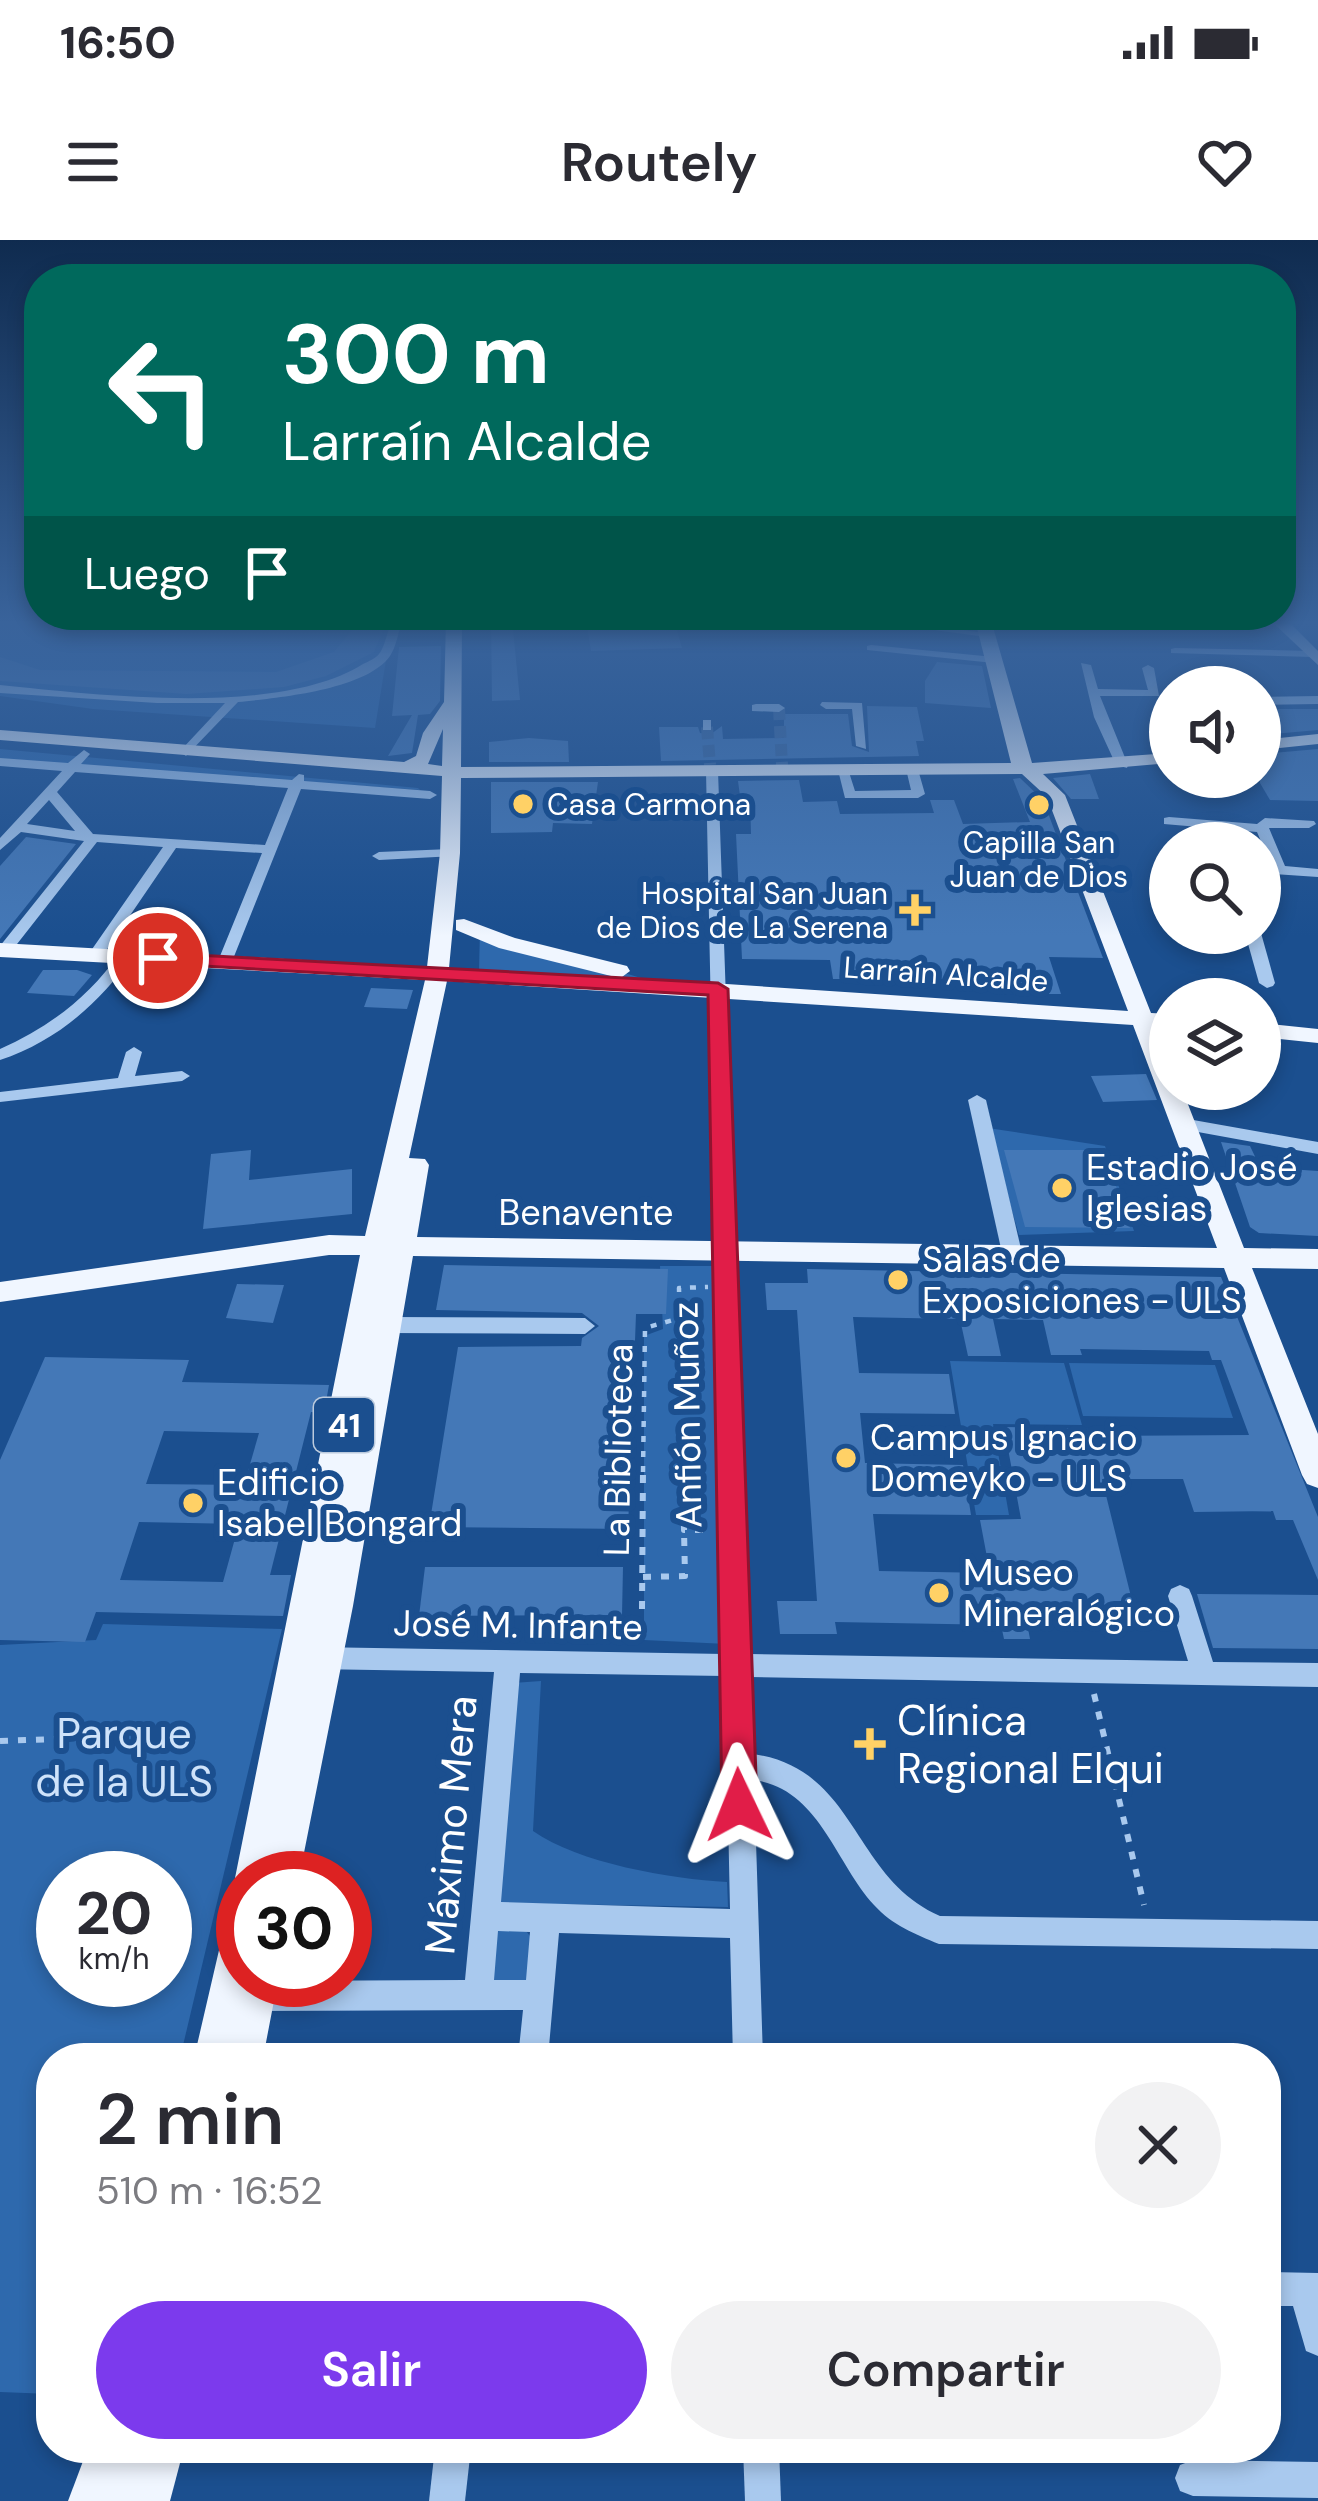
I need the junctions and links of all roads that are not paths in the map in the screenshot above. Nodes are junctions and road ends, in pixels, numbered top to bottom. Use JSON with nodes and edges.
{"nodes":[{"id":1,"x":209,"y":726,"type":"edge"},
{"id":2,"x":437,"y":726,"type":"edge"},
{"id":3,"x":454,"y":726,"type":"edge"},
{"id":4,"x":461,"y":726,"type":"edge"},
{"id":5,"x":860,"y":726,"type":"edge"},
{"id":6,"x":1012,"y":726,"type":"edge"},
{"id":7,"x":1107,"y":726,"type":"edge"},
{"id":8,"x":0,"y":735,"type":"edge"},
{"id":9,"x":1318,"y":739,"type":"edge"},
{"id":10,"x":1281,"y":743,"type":"edge"},
{"id":11,"x":0,"y":745,"type":"edge"},
{"id":12,"x":186,"y":752,"type":"junction"},
{"id":13,"x":864,"y":757,"type":"junction"},
{"id":14,"x":1149,"y":761,"type":"edge"},
{"id":15,"x":0,"y":762,"type":"edge"},
{"id":16,"x":77,"y":762,"type":"junction"},
{"id":17,"x":1123,"y":765,"type":"junction"},
{"id":18,"x":1023,"y":768,"type":"junction"},
{"id":19,"x":711,"y":769,"type":"junction"},
{"id":20,"x":842,"y":769,"type":"junction"},
{"id":21,"x":912,"y":769,"type":"junction"},
{"id":22,"x":457,"y":773,"type":"junction"},
{"id":23,"x":400,"y":774,"type":"junction"},
{"id":24,"x":298,"y":780,"type":"junction"},
{"id":25,"x":50,"y":792,"type":"junction"},
{"id":26,"x":440,"y":796,"type":"junction"},
{"id":27,"x":0,"y":818,"type":"edge"},
{"id":28,"x":1169,"y":821,"type":"dead end"},
{"id":29,"x":1182,"y":822,"type":"edge"},
{"id":30,"x":1281,"y":822,"type":"edge"},
{"id":31,"x":21,"y":824,"type":"junction"},
{"id":32,"x":1309,"y":824,"type":"dead end"},
{"id":33,"x":88,"y":836,"type":"junction"},
{"id":34,"x":172,"y":844,"type":"junction"},
{"id":35,"x":0,"y":846,"type":"edge"},
{"id":36,"x":272,"y":850,"type":"junction"},
{"id":37,"x":451,"y":853,"type":"junction"},
{"id":38,"x":380,"y":856,"type":"dead end"},
{"id":39,"x":1281,"y":871,"type":"edge"},
{"id":40,"x":1318,"y":873,"type":"edge"},
{"id":41,"x":464,"y":925,"type":"junction"},
{"id":42,"x":2,"y":950,"type":"edge"},
{"id":43,"x":96,"y":955,"type":"junction"},
{"id":44,"x":124,"y":957,"type":"junction"},
{"id":45,"x":226,"y":961,"type":"junction"},
{"id":46,"x":447,"y":975,"type":"junction"},
{"id":47,"x":682,"y":987,"type":"junction"},
{"id":48,"x":718,"y":989,"type":"junction"},
{"id":49,"x":1141,"y":1017,"type":"junction"},
{"id":50,"x":1149,"y":1018,"type":"edge"},
{"id":51,"x":1281,"y":1032,"type":"edge"},
{"id":52,"x":1318,"y":1036,"type":"edge"},
{"id":53,"x":134,"y":1052,"type":"dead end"},
{"id":54,"x":0,"y":1055,"type":"edge"},
{"id":55,"x":182,"y":1076,"type":"dead end"},
{"id":56,"x":125,"y":1082,"type":"junction"},
{"id":57,"x":0,"y":1097,"type":"edge"},
{"id":58,"x":976,"y":1100,"type":"dead end"},
{"id":59,"x":1182,"y":1124,"type":"junction"},
{"id":60,"x":1318,"y":1148,"type":"edge"},
{"id":61,"x":388,"y":1246,"type":"junction"},
{"id":62,"x":724,"y":1249,"type":"junction"},
{"id":63,"x":1012,"y":1253,"type":"junction"},
{"id":64,"x":1230,"y":1254,"type":"junction"},
{"id":65,"x":1318,"y":1259,"type":"edge"},
{"id":66,"x":0,"y":1292,"type":"edge"},
{"id":67,"x":386,"y":1325,"type":"junction"},
{"id":68,"x":585,"y":1327,"type":"dead end"},
{"id":69,"x":1318,"y":1474,"type":"edge"},
{"id":70,"x":1180,"y":1596,"type":"dead end"},
{"id":71,"x":313,"y":1658,"type":"junction"},
{"id":72,"x":508,"y":1661,"type":"junction"},
{"id":73,"x":735,"y":1664,"type":"junction"},
{"id":74,"x":1204,"y":1673,"type":"junction"},
{"id":75,"x":1318,"y":1676,"type":"edge"},
{"id":76,"x":738,"y":1765,"type":"junction"},
{"id":77,"x":261,"y":1851,"type":"edge"},
{"id":78,"x":283,"y":1851,"type":"edge"},
{"id":79,"x":485,"y":1916,"type":"junction"},
{"id":80,"x":546,"y":1917,"type":"junction"},
{"id":81,"x":743,"y":1924,"type":"junction"},
{"id":82,"x":1318,"y":1935,"type":"edge"},
{"id":83,"x":372,"y":1992,"type":"edge"},
{"id":84,"x":538,"y":1995,"type":"junction"},
{"id":85,"x":478,"y":1996,"type":"junction"},
{"id":86,"x":227,"y":2007,"type":"edge"},
{"id":87,"x":251,"y":2007,"type":"edge"},
{"id":88,"x":219,"y":2043,"type":"edge"},
{"id":89,"x":244,"y":2043,"type":"edge"},
{"id":90,"x":534,"y":2043,"type":"edge"},
{"id":91,"x":747,"y":2043,"type":"edge"},
{"id":92,"x":1281,"y":2289,"type":"edge"},
{"id":93,"x":1312,"y":2290,"type":"edge"},
{"id":94,"x":1318,"y":2339,"type":"edge"},
{"id":95,"x":108,"y":2463,"type":"edge"},
{"id":96,"x":154,"y":2463,"type":"edge"},
{"id":97,"x":451,"y":2463,"type":"edge"},
{"id":98,"x":762,"y":2463,"type":"edge"},
{"id":99,"x":1193,"y":2478,"type":"dead end"},
{"id":100,"x":1318,"y":2480,"type":"edge"},
{"id":101,"x":94,"y":2501,"type":"edge"},
{"id":102,"x":144,"y":2501,"type":"edge"},
{"id":103,"x":447,"y":2501,"type":"edge"},
{"id":104,"x":763,"y":2501,"type":"edge"}],
"edges":[{"from":1,"to":12,"type":"street"},
{"from":2,"to":23,"type":"main road"},
{"from":3,"to":22,"type":"main road","number":"41"},
{"from":4,"to":22,"type":"main road","number":"41"},
{"from":5,"to":13,"type":"street"},
{"from":6,"to":18,"type":"main road"},
{"from":7,"to":17,"type":"street"},
{"from":8,"to":12,"type":"main road"},
{"from":9,"to":10,"type":"main road"},
{"from":11,"to":16,"type":"main road"},
{"from":12,"to":23,"type":"main road"},
{"from":13,"to":20,"type":"main road"},
{"from":13,"to":21,"type":"main road"},
{"from":14,"to":17,"type":"main road"},
{"from":15,"to":16,"type":"street"},
{"from":16,"to":24,"type":"main road"},
{"from":16,"to":25,"type":"street"},
{"from":17,"to":18,"type":"main road"},
{"from":18,"to":21,"type":"main road"},
{"from":18,"to":49,"type":"main road"},
{"from":19,"to":20,"type":"main road"},
{"from":19,"to":22,"type":"main road"},
{"from":19,"to":48,"type":"street","name":"Anfión Muñoz"},
{"from":20,"to":21,"type":"street"},
{"from":22,"to":23,"type":"main road"},
{"from":22,"to":26,"type":"main road","number":"41"},
{"from":22,"to":41,"type":"main road","number":"41"},
{"from":23,"to":24,"type":"main road"},
{"from":23,"to":26,"type":"main road"},
{"from":24,"to":26,"type":"street"},
{"from":24,"to":36,"type":"street"},
{"from":25,"to":31,"type":"street"},
{"from":25,"to":33,"type":"street"},
{"from":26,"to":37,"type":"main road","number":"41"},
{"from":27,"to":31,"type":"street"},
{"from":28,"to":29,"type":"street"},
{"from":30,"to":32,"type":"street"},
{"from":31,"to":33,"type":"street"},
{"from":31,"to":35,"type":"street"},
{"from":33,"to":34,"type":"street"},
{"from":33,"to":42,"type":"street"},
{"from":34,"to":36,"type":"street"},
{"from":34,"to":43,"type":"street"},
{"from":36,"to":45,"type":"street"},
{"from":37,"to":38,"type":"street"},
{"from":37,"to":46,"type":"main road","number":"41"},
{"from":39,"to":40,"type":"street"},
{"from":41,"to":46,"type":"main road","number":"41"},
{"from":41,"to":47,"type":"main road"},
{"from":42,"to":43,"type":"main road","name":"Larraín Alcalde"},
{"from":43,"to":44,"type":"main road","name":"Larraín Alcalde"},
{"from":44,"to":45,"type":"main road","name":"Larraín Alcalde"},
{"from":44,"to":54,"type":"street"},
{"from":45,"to":46,"type":"main road","name":"Larraín Alcalde"},
{"from":46,"to":47,"type":"main road","name":"Larraín Alcalde"},
{"from":46,"to":61,"type":"main road","number":"41"},
{"from":47,"to":48,"type":"main road","name":"Larraín Alcalde"},
{"from":48,"to":49,"type":"main road","name":"Larraín Alcalde"},
{"from":48,"to":62,"type":"street","name":"Anfión Muñoz"},
{"from":49,"to":50,"type":"main road","name":"Larraín Alcalde"},
{"from":49,"to":59,"type":"main road"},
{"from":51,"to":52,"type":"main road"},
{"from":53,"to":56,"type":"street"},
{"from":55,"to":56,"type":"street"},
{"from":56,"to":57,"type":"street"},
{"from":58,"to":63,"type":"street"},
{"from":59,"to":60,"type":"street"},
{"from":59,"to":64,"type":"main road"},
{"from":61,"to":62,"type":"main road","name":"Benavente"},
{"from":61,"to":66,"type":"main road","name":"Benavente"},
{"from":61,"to":67,"type":"main road","number":"41"},
{"from":61,"to":71,"type":"main road","number":"41"},
{"from":62,"to":63,"type":"main road","name":"Benavente"},
{"from":62,"to":73,"type":"street","name":"Anfión Muñoz"},
{"from":63,"to":64,"type":"main road","name":"Benavente"},
{"from":64,"to":65,"type":"main road","name":"Benavente"},
{"from":64,"to":69,"type":"main road"},
{"from":67,"to":68,"type":"street"},
{"from":67,"to":71,"type":"main road","number":"41"},
{"from":70,"to":74,"type":"street"},
{"from":71,"to":72,"type":"street","name":"José M. Infante"},
{"from":71,"to":77,"type":"main road","number":"41"},
{"from":71,"to":78,"type":"main road","number":"41"},
{"from":72,"to":73,"type":"street","name":"José M. Infante"},
{"from":72,"to":79,"type":"street","name":"Máximo Mera"},
{"from":73,"to":74,"type":"street","name":"José M. Infante"},
{"from":73,"to":76,"type":"street","name":"Anfión Muñoz"},
{"from":74,"to":75,"type":"street","name":"José M. Infante"},
{"from":76,"to":81,"type":"street","name":"Anfión Muñoz"},
{"from":76,"to":82,"type":"street"},
{"from":79,"to":80,"type":"street"},
{"from":79,"to":85,"type":"street","name":"Máximo Mera"},
{"from":80,"to":81,"type":"street"},
{"from":80,"to":84,"type":"street"},
{"from":81,"to":91,"type":"street","name":"Anfión Muñoz"},
{"from":83,"to":85,"type":"street"},
{"from":84,"to":85,"type":"street"},
{"from":84,"to":90,"type":"street"},
{"from":86,"to":88,"type":"main road"},
{"from":87,"to":89,"type":"main road"},
{"from":92,"to":93,"type":"street"},
{"from":93,"to":94,"type":"street"},
{"from":95,"to":101,"type":"main road"},
{"from":96,"to":102,"type":"main road"},
{"from":97,"to":103,"type":"street"},
{"from":98,"to":104,"type":"street"},
{"from":99,"to":100,"type":"street"}]}
